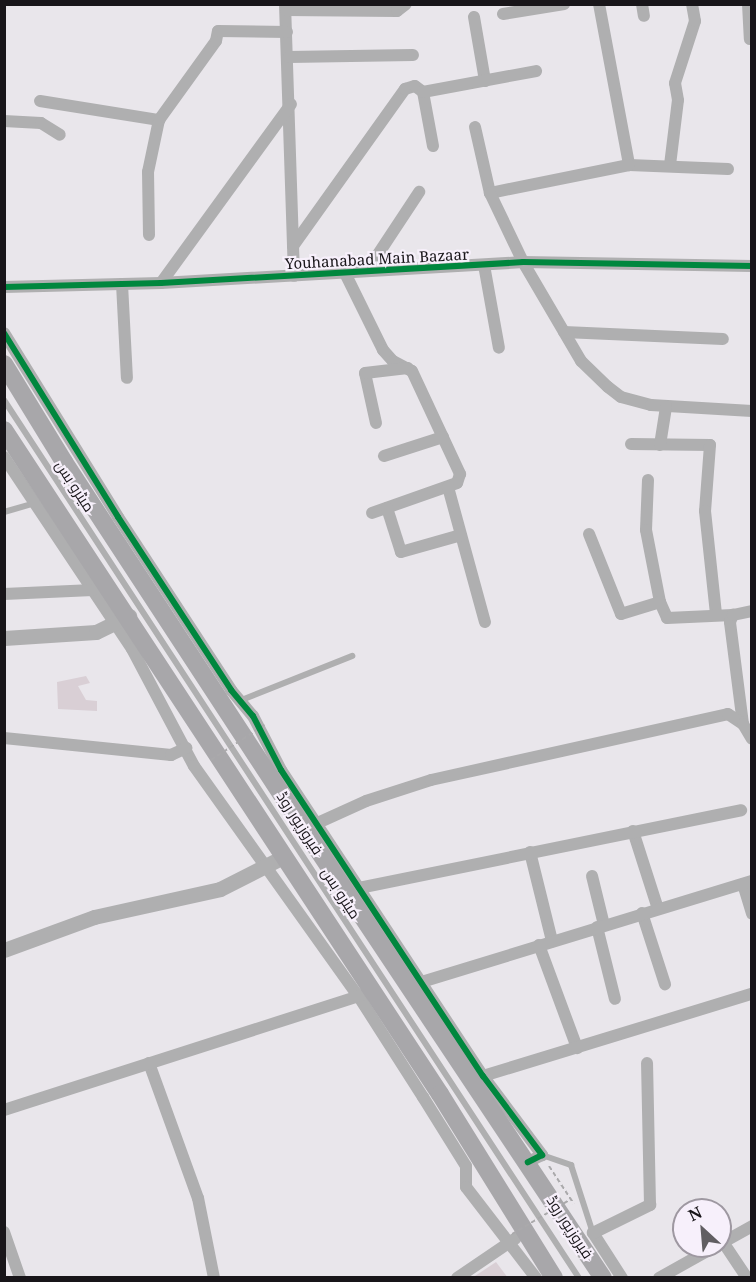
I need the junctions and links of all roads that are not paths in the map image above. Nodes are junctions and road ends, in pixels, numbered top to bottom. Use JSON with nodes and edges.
{"nodes":[{"id":1,"x":406,"y":4,"type":"edge"},
{"id":2,"x":564,"y":4,"type":"edge"},
{"id":3,"x":600,"y":4,"type":"edge"},
{"id":4,"x":692,"y":4,"type":"edge"},
{"id":5,"x":748,"y":4,"type":"edge"},
{"id":6,"x":286,"y":7,"type":"edge"},
{"id":7,"x":504,"y":14,"type":"dead end"},
{"id":8,"x":474,"y":17,"type":"dead end"},
{"id":9,"x":287,"y":32,"type":"junction"},
{"id":10,"x":750,"y":39,"type":"dead end"},
{"id":11,"x":413,"y":54,"type":"dead end"},
{"id":12,"x":289,"y":57,"type":"junction"},
{"id":13,"x":536,"y":71,"type":"dead end"},
{"id":14,"x":485,"y":81,"type":"junction"},
{"id":15,"x":423,"y":92,"type":"junction"},
{"id":16,"x":40,"y":101,"type":"dead end"},
{"id":17,"x":291,"y":104,"type":"junction"},
{"id":18,"x":159,"y":120,"type":"junction"},
{"id":19,"x":4,"y":121,"type":"edge"},
{"id":20,"x":475,"y":127,"type":"dead end"},
{"id":21,"x":60,"y":135,"type":"dead end"},
{"id":22,"x":433,"y":146,"type":"dead end"},
{"id":23,"x":629,"y":165,"type":"junction"},
{"id":24,"x":670,"y":165,"type":"junction"},
{"id":25,"x":728,"y":169,"type":"dead end"},
{"id":26,"x":419,"y":192,"type":"dead end"},
{"id":27,"x":490,"y":193,"type":"junction"},
{"id":28,"x":149,"y":235,"type":"dead end"},
{"id":29,"x":293,"y":246,"type":"junction"},
{"id":30,"x":523,"y":262,"type":"junction"},
{"id":31,"x":484,"y":265,"type":"junction"},
{"id":32,"x":752,"y":266,"type":"edge"},
{"id":33,"x":367,"y":271,"type":"junction"},
{"id":34,"x":345,"y":273,"type":"junction"},
{"id":35,"x":294,"y":276,"type":"junction"},
{"id":36,"x":161,"y":283,"type":"junction"},
{"id":37,"x":122,"y":284,"type":"junction"},
{"id":38,"x":4,"y":287,"type":"edge"},
{"id":39,"x":564,"y":332,"type":"junction"},
{"id":40,"x":4,"y":333,"type":"edge"},
{"id":41,"x":723,"y":339,"type":"dead end"},
{"id":42,"x":499,"y":348,"type":"dead end"},
{"id":43,"x":4,"y":364,"type":"edge"},
{"id":44,"x":408,"y":368,"type":"junction"},
{"id":45,"x":128,"y":378,"type":"dead end"},
{"id":46,"x":4,"y":400,"type":"edge"},
{"id":47,"x":666,"y":406,"type":"junction"},
{"id":48,"x":752,"y":411,"type":"edge"},
{"id":49,"x":376,"y":423,"type":"dead end"},
{"id":50,"x":4,"y":430,"type":"edge"},
{"id":51,"x":443,"y":437,"type":"junction"},
{"id":52,"x":631,"y":444,"type":"dead end"},
{"id":53,"x":660,"y":445,"type":"junction"},
{"id":54,"x":384,"y":456,"type":"dead end"},
{"id":55,"x":8,"y":458,"type":"edge"},
{"id":56,"x":648,"y":480,"type":"dead end"},
{"id":57,"x":448,"y":487,"type":"junction"},
{"id":58,"x":36,"y":503,"type":"junction"},
{"id":59,"x":387,"y":508,"type":"junction"},
{"id":60,"x":4,"y":512,"type":"edge"},
{"id":61,"x":372,"y":513,"type":"dead end"},
{"id":62,"x":65,"y":534,"type":"junction"},
{"id":63,"x":589,"y":534,"type":"dead end"},
{"id":64,"x":461,"y":535,"type":"junction"},
{"id":65,"x":93,"y":590,"type":"junction"},
{"id":66,"x":4,"y":594,"type":"edge"},
{"id":67,"x":660,"y":602,"type":"junction"},
{"id":68,"x":752,"y":611,"type":"edge"},
{"id":69,"x":716,"y":614,"type":"junction"},
{"id":70,"x":733,"y":615,"type":"junction"},
{"id":71,"x":122,"y":621,"type":"junction"},
{"id":72,"x":485,"y":622,"type":"dead end"},
{"id":73,"x":4,"y":638,"type":"edge"},
{"id":74,"x":352,"y":656,"type":"dead end"},
{"id":75,"x":238,"y":701,"type":"junction"},
{"id":76,"x":743,"y":723,"type":"junction"},
{"id":77,"x":4,"y":738,"type":"edge"},
{"id":78,"x":752,"y":739,"type":"edge"},
{"id":79,"x":186,"y":748,"type":"junction"},
{"id":80,"x":741,"y":810,"type":"dead end"},
{"id":81,"x":310,"y":826,"type":"junction"},
{"id":82,"x":633,"y":831,"type":"junction"},
{"id":83,"x":530,"y":852,"type":"junction"},
{"id":84,"x":276,"y":862,"type":"junction"},
{"id":85,"x":592,"y":876,"type":"dead end"},
{"id":86,"x":747,"y":882,"type":"edge"},
{"id":87,"x":359,"y":888,"type":"junction"},
{"id":88,"x":658,"y":909,"type":"junction"},
{"id":89,"x":642,"y":914,"type":"junction"},
{"id":90,"x":752,"y":914,"type":"edge"},
{"id":91,"x":600,"y":926,"type":"junction"},
{"id":92,"x":552,"y":941,"type":"junction"},
{"id":93,"x":539,"y":945,"type":"junction"},
{"id":94,"x":4,"y":950,"type":"edge"},
{"id":95,"x":414,"y":984,"type":"junction"},
{"id":96,"x":665,"y":984,"type":"dead end"},
{"id":97,"x":365,"y":994,"type":"junction"},
{"id":98,"x":752,"y":994,"type":"edge"},
{"id":99,"x":615,"y":999,"type":"dead end"},
{"id":100,"x":578,"y":1048,"type":"junction"},
{"id":101,"x":149,"y":1063,"type":"junction"},
{"id":102,"x":647,"y":1063,"type":"dead end"},
{"id":103,"x":483,"y":1076,"type":"junction"},
{"id":104,"x":4,"y":1110,"type":"edge"},
{"id":105,"x":535,"y":1159,"type":"junction"},
{"id":106,"x":752,"y":1226,"type":"edge"},
{"id":107,"x":4,"y":1232,"type":"edge"},
{"id":108,"x":593,"y":1233,"type":"junction"},
{"id":109,"x":516,"y":1236,"type":"junction"},
{"id":110,"x":732,"y":1237,"type":"edge"},
{"id":111,"x":695,"y":1258,"type":"edge"},
{"id":112,"x":731,"y":1258,"type":"edge"},
{"id":113,"x":9,"y":1260,"type":"edge"},
{"id":114,"x":20,"y":1278,"type":"edge"},
{"id":115,"x":214,"y":1278,"type":"edge"},
{"id":116,"x":458,"y":1278,"type":"edge"},
{"id":117,"x":536,"y":1278,"type":"edge"},
{"id":118,"x":554,"y":1278,"type":"edge"},
{"id":119,"x":579,"y":1278,"type":"edge"},
{"id":120,"x":603,"y":1278,"type":"edge"},
{"id":121,"x":622,"y":1278,"type":"edge"},
{"id":122,"x":659,"y":1278,"type":"edge"},
{"id":123,"x":747,"y":1278,"type":"edge"}],
"edges":[{"from":1,"to":6,"type":"street"},
{"from":2,"to":7,"type":"street"},
{"from":3,"to":23,"type":"street"},
{"from":4,"to":24,"type":"street"},
{"from":5,"to":10,"type":"street"},
{"from":6,"to":9,"type":"street"},
{"from":8,"to":14,"type":"street"},
{"from":9,"to":12,"type":"street"},
{"from":9,"to":18,"type":"street"},
{"from":11,"to":12,"type":"street"},
{"from":12,"to":17,"type":"street"},
{"from":13,"to":14,"type":"street"},
{"from":14,"to":15,"type":"street"},
{"from":15,"to":22,"type":"street"},
{"from":15,"to":29,"type":"street"},
{"from":16,"to":18,"type":"street"},
{"from":17,"to":29,"type":"street"},
{"from":17,"to":36,"type":"street"},
{"from":18,"to":28,"type":"street"},
{"from":19,"to":21,"type":"street"},
{"from":20,"to":27,"type":"street"},
{"from":23,"to":24,"type":"street"},
{"from":23,"to":27,"type":"street"},
{"from":24,"to":25,"type":"street"},
{"from":26,"to":33,"type":"street"},
{"from":27,"to":30,"type":"street"},
{"from":29,"to":35,"type":"street"},
{"from":30,"to":31,"type":"street","name":"Youhanabad Main Bazaar"},
{"from":30,"to":32,"type":"street","name":"Youhanabad Main Bazaar"},
{"from":30,"to":39,"type":"street"},
{"from":31,"to":33,"type":"street","name":"Youhanabad Main Bazaar"},
{"from":31,"to":42,"type":"street"},
{"from":33,"to":34,"type":"street","name":"Youhanabad Main Bazaar"},
{"from":34,"to":35,"type":"street","name":"Youhanabad Main Bazaar"},
{"from":34,"to":44,"type":"street"},
{"from":35,"to":36,"type":"street","name":"Youhanabad Main Bazaar"},
{"from":36,"to":37,"type":"street","name":"Youhanabad Main Bazaar"},
{"from":37,"to":38,"type":"street","name":"Youhanabad Main Bazaar"},
{"from":37,"to":45,"type":"street"},
{"from":39,"to":41,"type":"street"},
{"from":39,"to":47,"type":"street"},
{"from":40,"to":75,"type":"street"},
{"from":43,"to":81,"type":"main road","name":"فیروزپور روڈ"},
{"from":44,"to":49,"type":"street"},
{"from":44,"to":51,"type":"street"},
{"from":46,"to":119,"type":"lane","name":"میٹرو بس"},
{"from":47,"to":48,"type":"street"},
{"from":47,"to":53,"type":"street"},
{"from":50,"to":55,"type":"main road"},
{"from":51,"to":54,"type":"street"},
{"from":51,"to":57,"type":"street"},
{"from":52,"to":53,"type":"street"},
{"from":53,"to":69,"type":"street"},
{"from":55,"to":58,"type":"street"},
{"from":55,"to":62,"type":"main road"},
{"from":56,"to":67,"type":"street"},
{"from":57,"to":59,"type":"street"},
{"from":57,"to":64,"type":"street"},
{"from":58,"to":60,"type":"lane"},
{"from":58,"to":62,"type":"street"},
{"from":59,"to":61,"type":"street"},
{"from":59,"to":64,"type":"street"},
{"from":62,"to":65,"type":"street"},
{"from":62,"to":71,"type":"main road"},
{"from":63,"to":67,"type":"street"},
{"from":64,"to":72,"type":"street"},
{"from":65,"to":66,"type":"street"},
{"from":65,"to":71,"type":"street"},
{"from":67,"to":69,"type":"street"},
{"from":68,"to":70,"type":"street"},
{"from":69,"to":70,"type":"street"},
{"from":70,"to":76,"type":"street"},
{"from":71,"to":73,"type":"street"},
{"from":71,"to":79,"type":"street"},
{"from":71,"to":84,"type":"main road"},
{"from":74,"to":75,"type":"lane"},
{"from":75,"to":81,"type":"street"},
{"from":76,"to":78,"type":"street"},
{"from":76,"to":81,"type":"street"},
{"from":77,"to":79,"type":"street"},
{"from":79,"to":84,"type":"street"},
{"from":80,"to":82,"type":"street"},
{"from":81,"to":87,"type":"street"},
{"from":81,"to":95,"type":"main road","name":"فیروزپور روڈ"},
{"from":82,"to":83,"type":"street"},
{"from":82,"to":88,"type":"street"},
{"from":83,"to":87,"type":"street"},
{"from":83,"to":92,"type":"street"},
{"from":84,"to":94,"type":"street"},
{"from":84,"to":97,"type":"main road"},
{"from":85,"to":91,"type":"street"},
{"from":86,"to":88,"type":"street"},
{"from":86,"to":90,"type":"street"},
{"from":87,"to":95,"type":"street"},
{"from":88,"to":89,"type":"street"},
{"from":89,"to":91,"type":"street"},
{"from":89,"to":96,"type":"street"},
{"from":91,"to":92,"type":"street"},
{"from":91,"to":99,"type":"street"},
{"from":92,"to":93,"type":"street"},
{"from":93,"to":95,"type":"street"},
{"from":93,"to":100,"type":"street"},
{"from":95,"to":103,"type":"street"},
{"from":95,"to":105,"type":"main road","name":"فیروزپور روڈ"},
{"from":97,"to":101,"type":"street"},
{"from":97,"to":109,"type":"main road"},
{"from":97,"to":109,"type":"street"},
{"from":98,"to":100,"type":"street"},
{"from":100,"to":103,"type":"street"},
{"from":101,"to":104,"type":"street"},
{"from":101,"to":115,"type":"street"},
{"from":102,"to":108,"type":"street"},
{"from":103,"to":105,"type":"street"},
{"from":105,"to":108,"type":"lane"},
{"from":105,"to":120,"type":"main road","name":"فیروزپور روڈ"},
{"from":106,"to":110,"type":"street"},
{"from":107,"to":113,"type":"street"},
{"from":108,"to":121,"type":"street"},
{"from":109,"to":116,"type":"street"},
{"from":109,"to":117,"type":"street"},
{"from":109,"to":118,"type":"main road"},
{"from":111,"to":122,"type":"street"},
{"from":112,"to":123,"type":"street"},
{"from":113,"to":114,"type":"street"}]}
